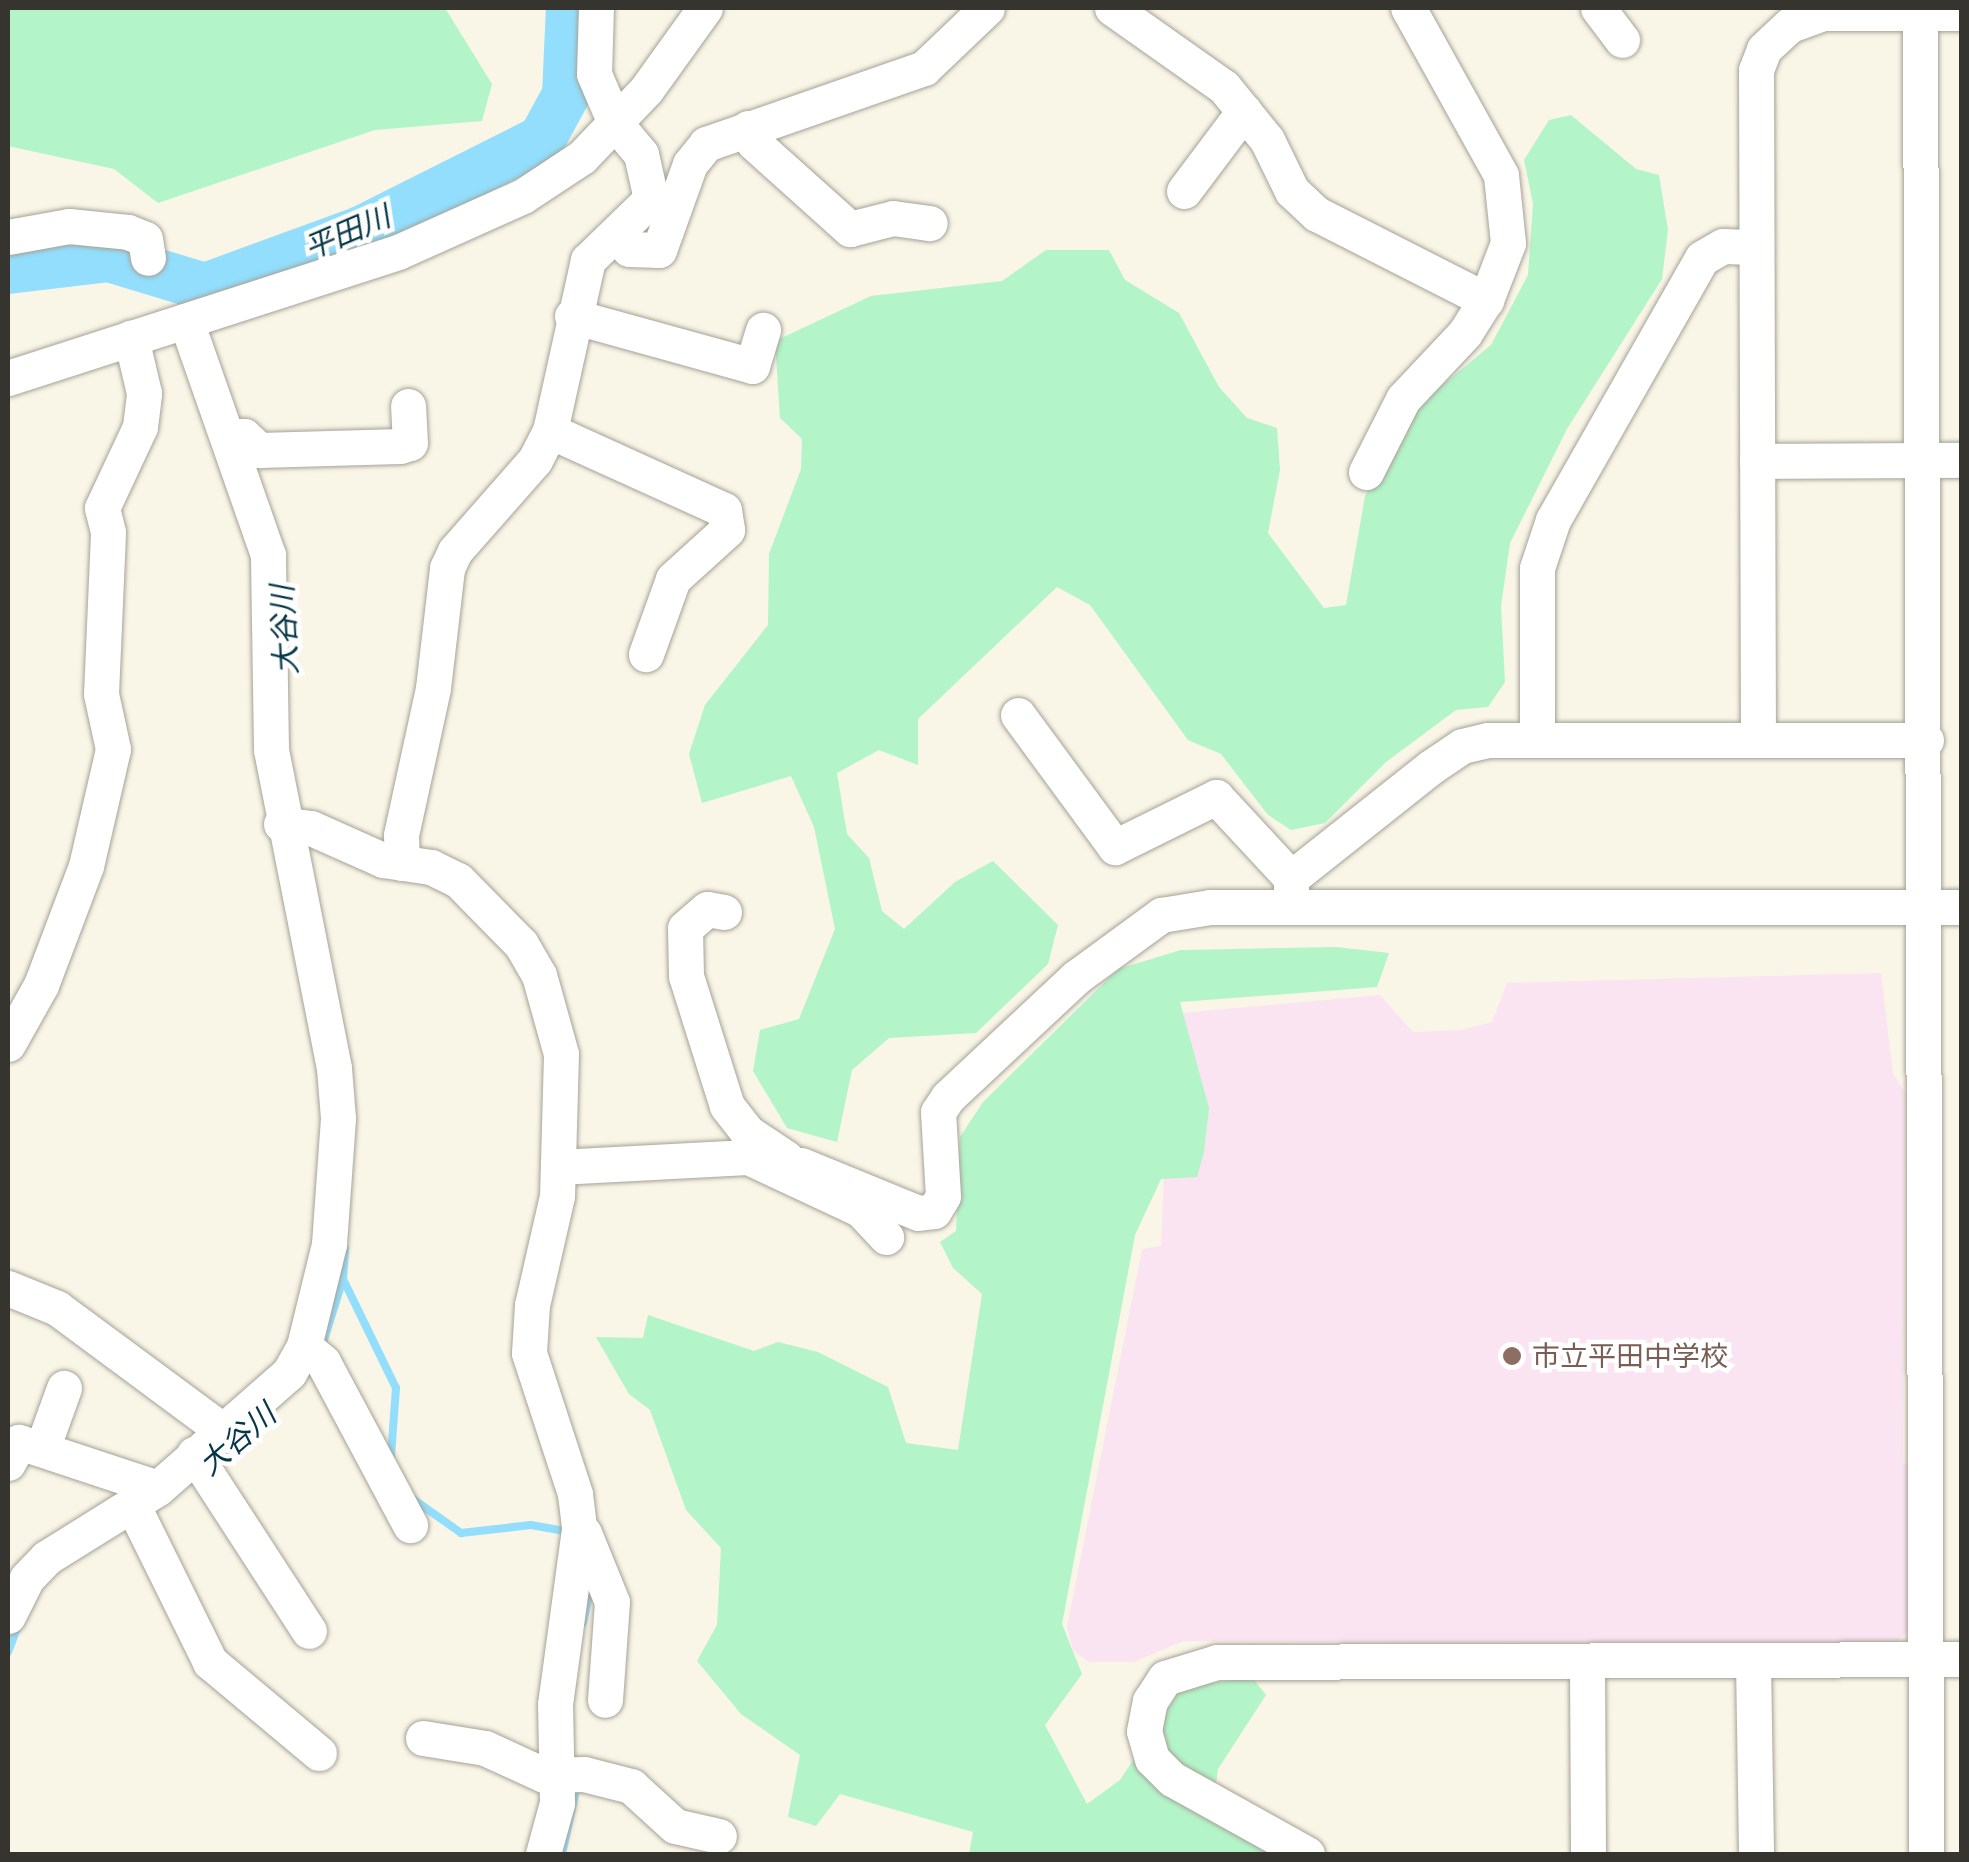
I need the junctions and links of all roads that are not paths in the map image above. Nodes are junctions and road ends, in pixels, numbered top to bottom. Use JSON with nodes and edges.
{"nodes":[{"id":1,"x":596,"y":8,"type":"edge"},
{"id":2,"x":706,"y":8,"type":"edge"},
{"id":3,"x":987,"y":8,"type":"edge"},
{"id":4,"x":1112,"y":8,"type":"edge"},
{"id":5,"x":1408,"y":8,"type":"edge"},
{"id":6,"x":1598,"y":8,"type":"edge"},
{"id":7,"x":1920,"y":14,"type":"junction"},
{"id":8,"x":1962,"y":14,"type":"edge"},
{"id":9,"x":1622,"y":40,"type":"dead end"},
{"id":10,"x":1244,"y":111,"type":"junction"},
{"id":11,"x":615,"y":123,"type":"junction"},
{"id":12,"x":748,"y":128,"type":"junction"},
{"id":13,"x":1184,"y":191,"type":"dead end"},
{"id":14,"x":930,"y":222,"type":"dead end"},
{"id":15,"x":617,"y":234,"type":"junction"},
{"id":16,"x":8,"y":238,"type":"edge"},
{"id":17,"x":1755,"y":247,"type":"junction"},
{"id":18,"x":148,"y":258,"type":"dead end"},
{"id":19,"x":1486,"y":300,"type":"junction"},
{"id":20,"x":572,"y":316,"type":"junction"},
{"id":21,"x":186,"y":320,"type":"junction"},
{"id":22,"x":763,"y":330,"type":"dead end"},
{"id":23,"x":132,"y":338,"type":"junction"},
{"id":24,"x":8,"y":378,"type":"edge"},
{"id":25,"x":408,"y":406,"type":"dead end"},
{"id":26,"x":550,"y":431,"type":"junction"},
{"id":27,"x":227,"y":436,"type":"junction"},
{"id":28,"x":1756,"y":460,"type":"junction"},
{"id":29,"x":1925,"y":460,"type":"junction"},
{"id":30,"x":1962,"y":460,"type":"edge"},
{"id":31,"x":1366,"y":472,"type":"dead end"},
{"id":32,"x":646,"y":654,"type":"dead end"},
{"id":33,"x":1018,"y":715,"type":"dead end"},
{"id":34,"x":1537,"y":739,"type":"junction"},
{"id":35,"x":1758,"y":740,"type":"junction"},
{"id":36,"x":1926,"y":740,"type":"junction"},
{"id":37,"x":281,"y":824,"type":"junction"},
{"id":38,"x":402,"y":863,"type":"junction"},
{"id":39,"x":1291,"y":893,"type":"junction"},
{"id":40,"x":1926,"y":907,"type":"junction"},
{"id":41,"x":1962,"y":908,"type":"edge"},
{"id":42,"x":724,"y":912,"type":"dead end"},
{"id":43,"x":8,"y":1044,"type":"edge"},
{"id":44,"x":558,"y":1167,"type":"junction"},
{"id":45,"x":798,"y":1172,"type":"junction"},
{"id":46,"x":886,"y":1238,"type":"dead end"},
{"id":47,"x":8,"y":1288,"type":"edge"},
{"id":48,"x":312,"y":1352,"type":"junction"},
{"id":49,"x":64,"y":1388,"type":"dead end"},
{"id":50,"x":223,"y":1430,"type":"junction"},
{"id":51,"x":42,"y":1449,"type":"junction"},
{"id":52,"x":8,"y":1463,"type":"edge"},
{"id":53,"x":201,"y":1463,"type":"junction"},
{"id":54,"x":143,"y":1509,"type":"junction"},
{"id":55,"x":410,"y":1525,"type":"dead end"},
{"id":56,"x":580,"y":1530,"type":"junction"},
{"id":57,"x":8,"y":1616,"type":"edge"},
{"id":58,"x":308,"y":1631,"type":"dead end"},
{"id":59,"x":1926,"y":1660,"type":"junction"},
{"id":60,"x":1962,"y":1660,"type":"edge"},
{"id":61,"x":1753,"y":1661,"type":"junction"},
{"id":62,"x":1587,"y":1662,"type":"junction"},
{"id":63,"x":605,"y":1700,"type":"dead end"},
{"id":64,"x":423,"y":1738,"type":"dead end"},
{"id":65,"x":319,"y":1752,"type":"dead end"},
{"id":66,"x":557,"y":1776,"type":"junction"},
{"id":67,"x":719,"y":1836,"type":"dead end"},
{"id":68,"x":543,"y":1854,"type":"edge"},
{"id":69,"x":1307,"y":1854,"type":"edge"},
{"id":70,"x":1588,"y":1854,"type":"edge"},
{"id":71,"x":1756,"y":1854,"type":"edge"},
{"id":72,"x":1926,"y":1854,"type":"edge"}],
"edges":[{"from":1,"to":11,"type":"street"},
{"from":2,"to":11,"type":"street"},
{"from":3,"to":12,"type":"street"},
{"from":4,"to":10,"type":"street"},
{"from":5,"to":19,"type":"street"},
{"from":6,"to":9,"type":"street"},
{"from":7,"to":8,"type":"street"},
{"from":7,"to":17,"type":"street"},
{"from":7,"to":29,"type":"street"},
{"from":10,"to":13,"type":"street"},
{"from":10,"to":19,"type":"street"},
{"from":11,"to":15,"type":"street"},
{"from":11,"to":21,"type":"street"},
{"from":12,"to":14,"type":"street"},
{"from":12,"to":15,"type":"street"},
{"from":15,"to":20,"type":"street"},
{"from":16,"to":18,"type":"street"},
{"from":17,"to":28,"type":"street"},
{"from":17,"to":34,"type":"street"},
{"from":19,"to":31,"type":"street"},
{"from":20,"to":22,"type":"street"},
{"from":20,"to":26,"type":"street"},
{"from":21,"to":23,"type":"street"},
{"from":21,"to":27,"type":"street"},
{"from":23,"to":24,"type":"street"},
{"from":23,"to":43,"type":"street"},
{"from":25,"to":27,"type":"street"},
{"from":26,"to":32,"type":"street"},
{"from":26,"to":38,"type":"street"},
{"from":27,"to":37,"type":"street"},
{"from":28,"to":29,"type":"street"},
{"from":28,"to":35,"type":"street"},
{"from":29,"to":30,"type":"street"},
{"from":29,"to":36,"type":"street"},
{"from":33,"to":39,"type":"street"},
{"from":34,"to":35,"type":"street"},
{"from":34,"to":39,"type":"street"},
{"from":35,"to":36,"type":"street"},
{"from":36,"to":40,"type":"street"},
{"from":37,"to":38,"type":"street"},
{"from":37,"to":48,"type":"street"},
{"from":38,"to":44,"type":"street"},
{"from":39,"to":40,"type":"street"},
{"from":39,"to":45,"type":"street"},
{"from":40,"to":41,"type":"street"},
{"from":40,"to":59,"type":"street"},
{"from":42,"to":45,"type":"street"},
{"from":44,"to":45,"type":"street"},
{"from":44,"to":56,"type":"street"},
{"from":45,"to":46,"type":"street"},
{"from":47,"to":50,"type":"street"},
{"from":48,"to":50,"type":"street"},
{"from":48,"to":55,"type":"street"},
{"from":49,"to":51,"type":"street"},
{"from":50,"to":53,"type":"street"},
{"from":51,"to":52,"type":"street"},
{"from":51,"to":54,"type":"street"},
{"from":53,"to":54,"type":"street"},
{"from":53,"to":58,"type":"street"},
{"from":54,"to":57,"type":"street"},
{"from":54,"to":65,"type":"street"},
{"from":56,"to":63,"type":"street"},
{"from":56,"to":66,"type":"street"},
{"from":59,"to":60,"type":"street"},
{"from":59,"to":61,"type":"street"},
{"from":59,"to":72,"type":"street"},
{"from":61,"to":62,"type":"street"},
{"from":61,"to":71,"type":"street"},
{"from":62,"to":69,"type":"street"},
{"from":62,"to":70,"type":"street"},
{"from":64,"to":66,"type":"street"},
{"from":66,"to":67,"type":"street"},
{"from":66,"to":68,"type":"street"}]}
